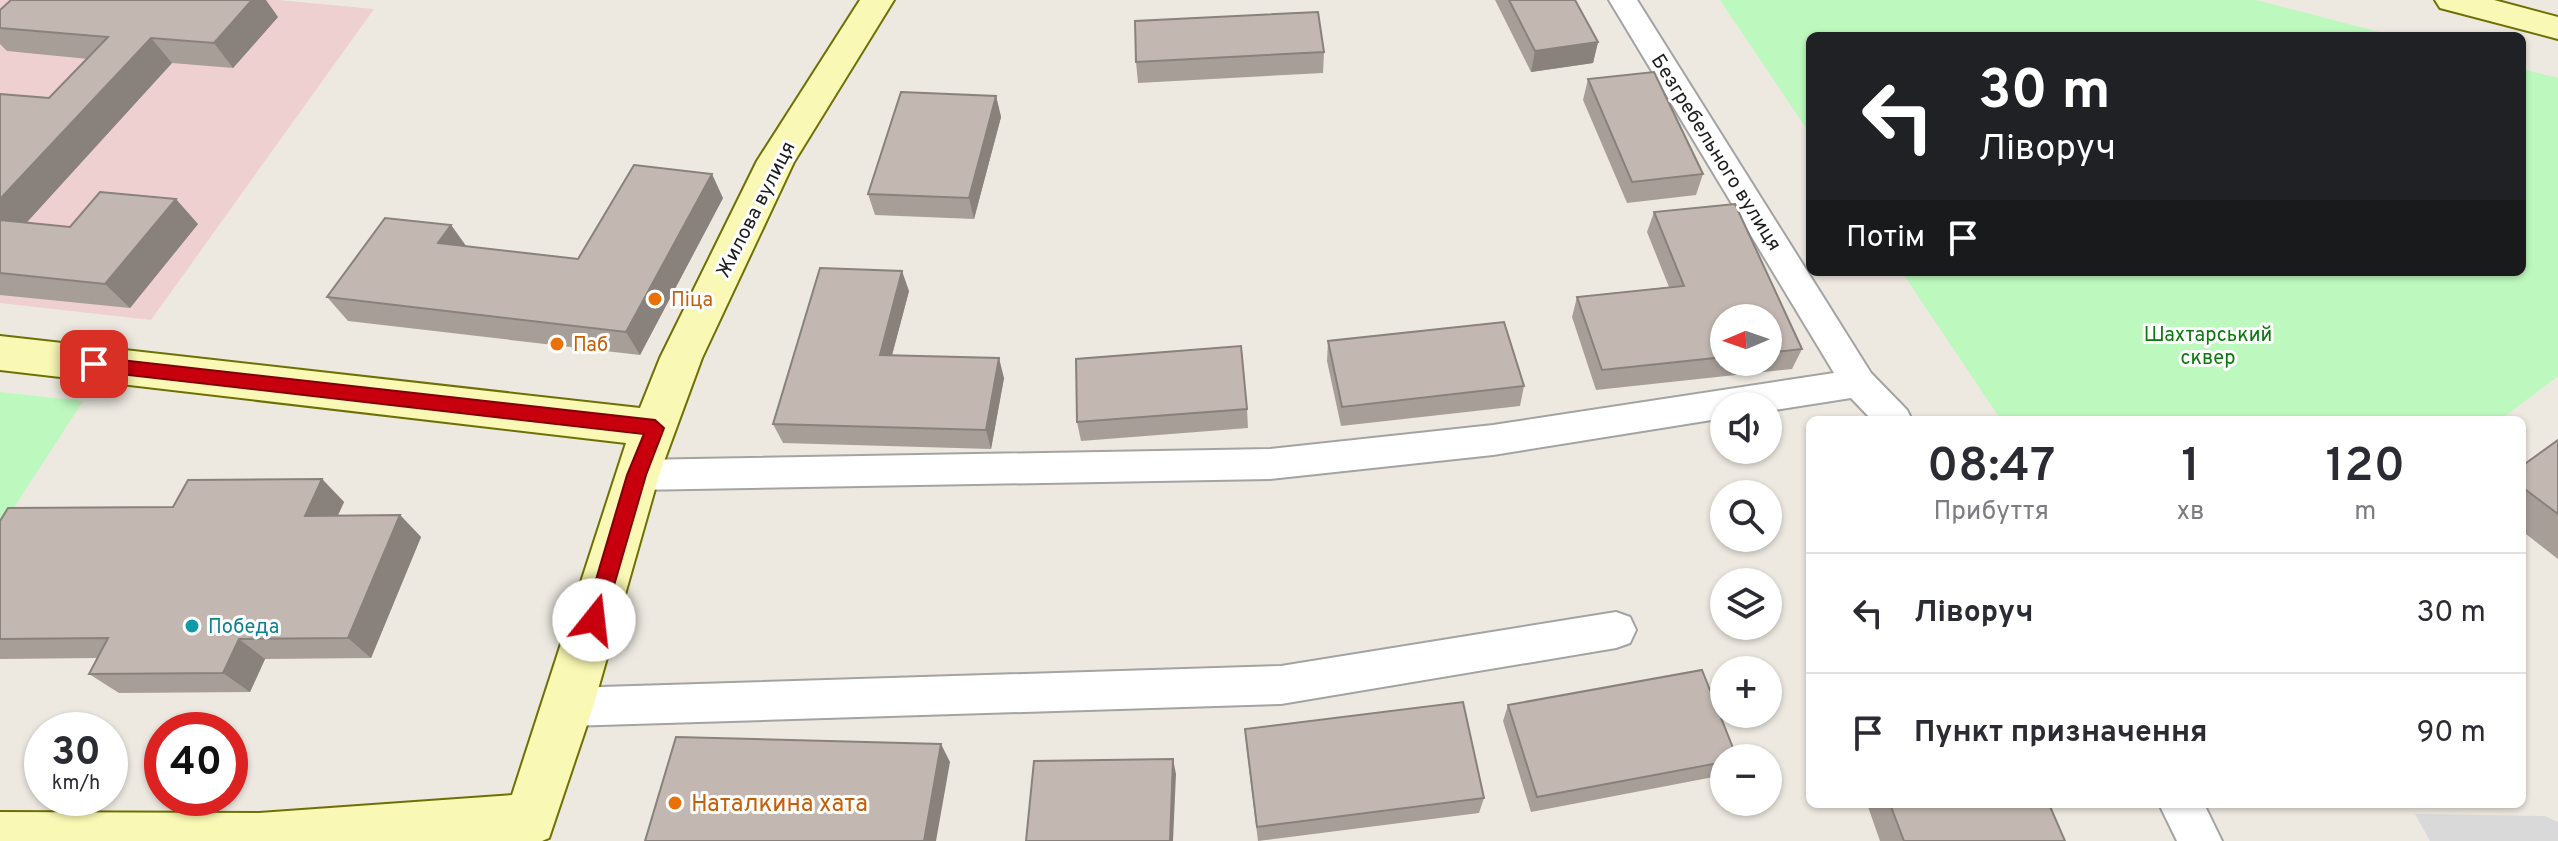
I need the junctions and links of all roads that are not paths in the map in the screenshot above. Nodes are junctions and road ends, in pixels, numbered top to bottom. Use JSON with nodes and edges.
{"nodes":[{"id":1,"x":877,"y":0,"type":"edge"},
{"id":2,"x":1623,"y":0,"type":"edge"},
{"id":3,"x":2452,"y":0,"type":"edge"},
{"id":4,"x":2552,"y":18,"type":"edge"},
{"id":5,"x":0,"y":353,"type":"edge"},
{"id":6,"x":1859,"y":383,"type":"junction"},
{"id":7,"x":1890,"y":416,"type":"edge"},
{"id":8,"x":655,"y":428,"type":"junction"},
{"id":9,"x":636,"y":475,"type":"junction"},
{"id":10,"x":1616,"y":630,"type":"dead end"},
{"id":11,"x":568,"y":707,"type":"junction"},
{"id":12,"x":2183,"y":808,"type":"edge"},
{"id":13,"x":528,"y":831,"type":"edge"},
{"id":14,"x":0,"y":838,"type":"edge"},
{"id":15,"x":2200,"y":841,"type":"edge"}],
"edges":[{"from":1,"to":8,"type":"street","name":"Жилова вулиця"},
{"from":2,"to":6,"type":"street","name":"Безгребельного вулиця"},
{"from":3,"to":4,"type":"street"},
{"from":5,"to":8,"type":"street"},
{"from":6,"to":7,"type":"street","name":"Безгребельного вулиця"},
{"from":6,"to":9,"type":"street"},
{"from":8,"to":9,"type":"street","name":"Жилова вулиця"},
{"from":9,"to":11,"type":"street","name":"Жилова вулиця"},
{"from":10,"to":11,"type":"street"},
{"from":11,"to":13,"type":"street","name":"Жилова вулиця"},
{"from":12,"to":15,"type":"street"},
{"from":13,"to":14,"type":"street"}]}
